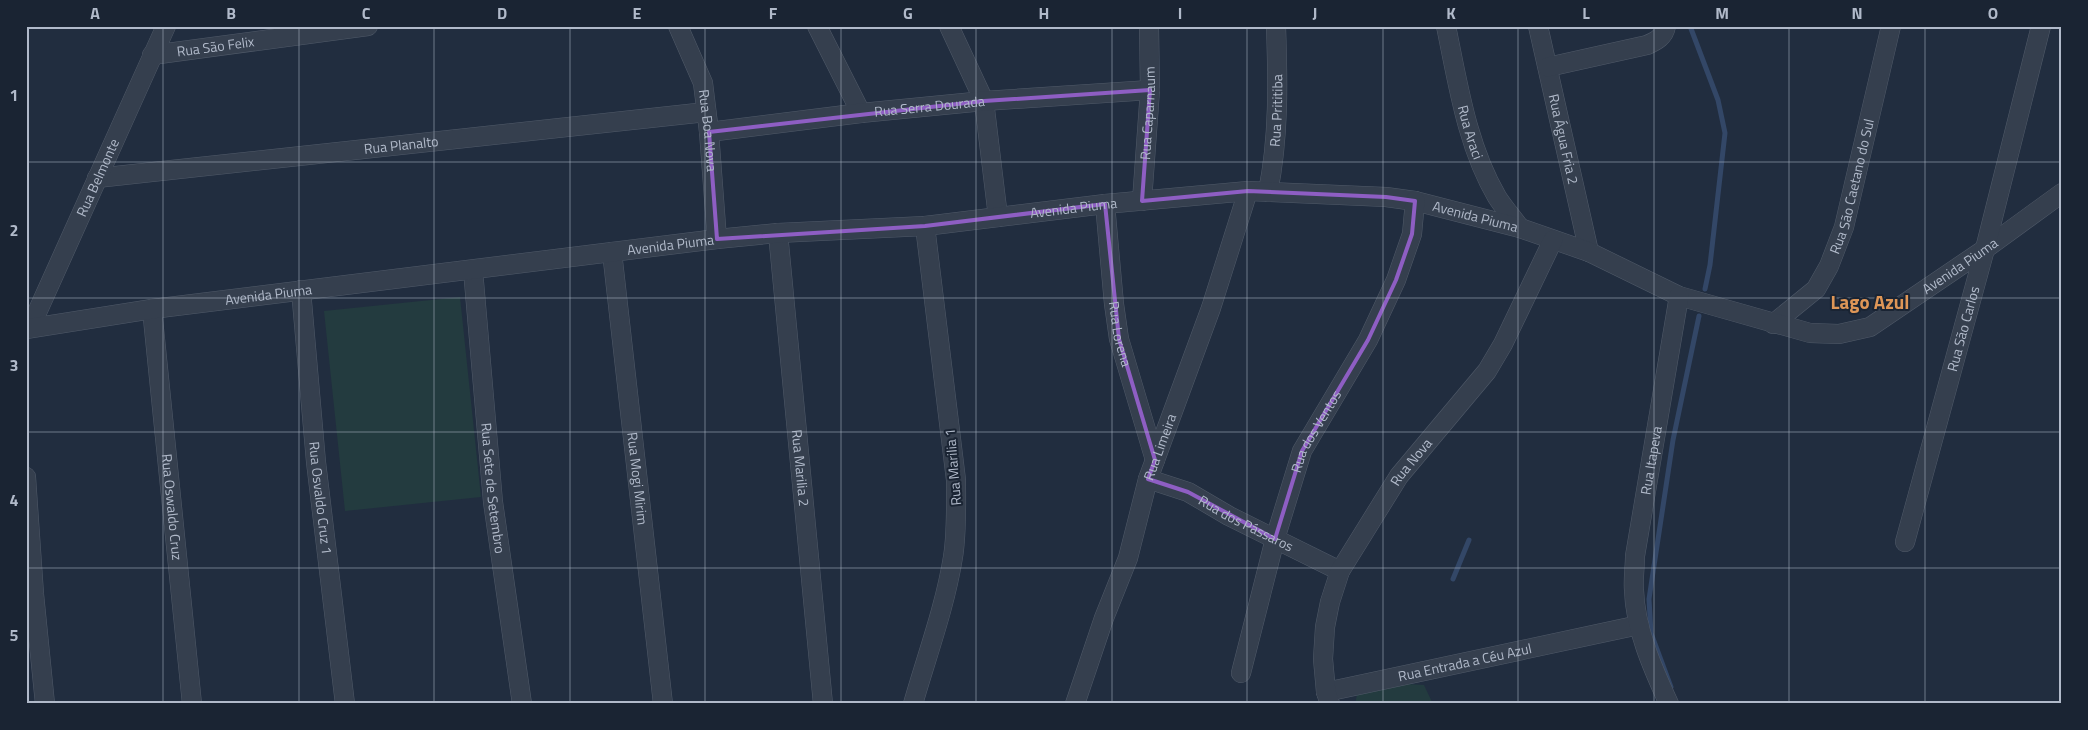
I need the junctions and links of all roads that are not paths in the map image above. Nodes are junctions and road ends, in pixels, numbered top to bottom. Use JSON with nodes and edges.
{"nodes":[{"id":1,"x":166,"y":26,"type":"edge"},
{"id":2,"x":368,"y":26,"type":"edge"},
{"id":3,"x":678,"y":26,"type":"edge"},
{"id":4,"x":817,"y":26,"type":"edge"},
{"id":5,"x":949,"y":26,"type":"edge"},
{"id":6,"x":1149,"y":26,"type":"edge"},
{"id":7,"x":1276,"y":26,"type":"edge"},
{"id":8,"x":1446,"y":26,"type":"edge"},
{"id":9,"x":1538,"y":26,"type":"edge"},
{"id":10,"x":1666,"y":26,"type":"edge"},
{"id":11,"x":1891,"y":26,"type":"edge"},
{"id":12,"x":2042,"y":26,"type":"edge"},
{"id":13,"x":152,"y":55,"type":"junction"},
{"id":14,"x":1548,"y":67,"type":"junction"},
{"id":15,"x":1150,"y":90,"type":"junction"},
{"id":16,"x":984,"y":101,"type":"junction"},
{"id":17,"x":706,"y":112,"type":"junction"},
{"id":18,"x":861,"y":113,"type":"junction"},
{"id":19,"x":710,"y":132,"type":"junction"},
{"id":20,"x":97,"y":178,"type":"junction"},
{"id":21,"x":1248,"y":191,"type":"junction"},
{"id":22,"x":1268,"y":192,"type":"junction"},
{"id":23,"x":2062,"y":193,"type":"edge"},
{"id":24,"x":1142,"y":200,"type":"junction"},
{"id":25,"x":1415,"y":202,"type":"junction"},
{"id":26,"x":1105,"y":204,"type":"junction"},
{"id":27,"x":998,"y":217,"type":"junction"},
{"id":28,"x":925,"y":226,"type":"junction"},
{"id":29,"x":1520,"y":228,"type":"junction"},
{"id":30,"x":778,"y":233,"type":"junction"},
{"id":31,"x":717,"y":239,"type":"junction"},
{"id":32,"x":1553,"y":240,"type":"junction"},
{"id":33,"x":1984,"y":249,"type":"junction"},
{"id":34,"x":612,"y":252,"type":"junction"},
{"id":35,"x":1589,"y":252,"type":"junction"},
{"id":36,"x":473,"y":270,"type":"junction"},
{"id":37,"x":301,"y":290,"type":"junction"},
{"id":38,"x":1679,"y":296,"type":"junction"},
{"id":39,"x":152,"y":309,"type":"junction"},
{"id":40,"x":1773,"y":324,"type":"junction"},
{"id":41,"x":28,"y":329,"type":"edge"},
{"id":42,"x":1155,"y":460,"type":"junction"},
{"id":43,"x":26,"y":477,"type":"edge"},
{"id":44,"x":1148,"y":479,"type":"junction"},
{"id":45,"x":1275,"y":539,"type":"junction"},
{"id":46,"x":1905,"y":542,"type":"dead end"},
{"id":47,"x":1340,"y":570,"type":"junction"},
{"id":48,"x":1639,"y":625,"type":"junction"},
{"id":49,"x":1241,"y":673,"type":"dead end"},
{"id":50,"x":1328,"y":698,"type":"edge"},
{"id":51,"x":45,"y":704,"type":"edge"},
{"id":52,"x":192,"y":704,"type":"edge"},
{"id":53,"x":345,"y":704,"type":"edge"},
{"id":54,"x":522,"y":704,"type":"edge"},
{"id":55,"x":663,"y":704,"type":"edge"},
{"id":56,"x":822,"y":704,"type":"edge"},
{"id":57,"x":913,"y":704,"type":"edge"},
{"id":58,"x":1075,"y":704,"type":"edge"},
{"id":59,"x":1669,"y":704,"type":"edge"}],
"edges":[{"from":1,"to":13,"type":"street","name":"Rua Belmonte"},
{"from":2,"to":13,"type":"street","name":"Rua São Felix"},
{"from":3,"to":17,"type":"street","name":"Rua Boa Nova"},
{"from":4,"to":18,"type":"street"},
{"from":5,"to":16,"type":"street"},
{"from":6,"to":15,"type":"street","name":"Rua Caparnaum"},
{"from":7,"to":22,"type":"street","name":"Rua Prititiba"},
{"from":8,"to":29,"type":"street","name":"Rua Araci"},
{"from":9,"to":14,"type":"street","name":"Rua Água Fria 2"},
{"from":10,"to":14,"type":"street"},
{"from":11,"to":40,"type":"street","name":"Rua São Caetano do Sul"},
{"from":12,"to":33,"type":"street","name":"Rua São Carlos"},
{"from":13,"to":20,"type":"street","name":"Rua Belmonte"},
{"from":14,"to":35,"type":"street","name":"Rua Água Fria 2"},
{"from":15,"to":16,"type":"street","name":"Rua Serra Dourada"},
{"from":15,"to":24,"type":"street","name":"Rua Caparnaum"},
{"from":16,"to":18,"type":"street","name":"Rua Serra Dourada"},
{"from":16,"to":27,"type":"street"},
{"from":17,"to":19,"type":"street","name":"Rua Boa Nova"},
{"from":17,"to":20,"type":"street","name":"Rua Planalto"},
{"from":18,"to":19,"type":"street","name":"Rua Serra Dourada"},
{"from":19,"to":31,"type":"street","name":"Rua Boa Nova"},
{"from":20,"to":41,"type":"street","name":"Rua Belmonte"},
{"from":21,"to":22,"type":"street","name":"Avenida Piuma"},
{"from":21,"to":24,"type":"street","name":"Avenida Piuma"},
{"from":21,"to":42,"type":"street","name":"Rua Limeira"},
{"from":22,"to":25,"type":"street","name":"Avenida Piuma"},
{"from":23,"to":33,"type":"street","name":"Avenida Piuma"},
{"from":24,"to":26,"type":"street","name":"Avenida Piuma"},
{"from":25,"to":29,"type":"street","name":"Avenida Piuma"},
{"from":25,"to":45,"type":"street","name":"Rua dos Ventos"},
{"from":26,"to":27,"type":"street","name":"Avenida Piuma"},
{"from":26,"to":42,"type":"street","name":"Rua Lorena"},
{"from":27,"to":28,"type":"street","name":"Avenida Piuma"},
{"from":28,"to":30,"type":"street","name":"Avenida Piuma"},
{"from":28,"to":57,"type":"street","name":"Rua Marilia 1"},
{"from":29,"to":32,"type":"street","name":"Avenida Piuma"},
{"from":30,"to":31,"type":"street","name":"Avenida Piuma"},
{"from":30,"to":56,"type":"street","name":"Rua Marilia 2"},
{"from":31,"to":34,"type":"street","name":"Avenida Piuma"},
{"from":32,"to":35,"type":"street","name":"Avenida Piuma"},
{"from":32,"to":47,"type":"street","name":"Rua Nova"},
{"from":33,"to":40,"type":"street","name":"Avenida Piuma"},
{"from":33,"to":46,"type":"street","name":"Rua São Carlos"},
{"from":34,"to":36,"type":"street","name":"Avenida Piuma"},
{"from":34,"to":55,"type":"street","name":"Rua Mogi Mirim"},
{"from":35,"to":38,"type":"street","name":"Avenida Piuma"},
{"from":36,"to":37,"type":"street","name":"Avenida Piuma"},
{"from":36,"to":54,"type":"street","name":"Rua Sete de Setembro"},
{"from":37,"to":39,"type":"street","name":"Avenida Piuma"},
{"from":37,"to":53,"type":"street","name":"Rua Osvaldo Cruz 1"},
{"from":38,"to":40,"type":"street","name":"Avenida Piuma"},
{"from":38,"to":48,"type":"street","name":"Rua Itapeva"},
{"from":39,"to":41,"type":"street","name":"Avenida Piuma"},
{"from":39,"to":52,"type":"street","name":"Rua Oswaldo Cruz"},
{"from":42,"to":44,"type":"street","name":"Rua Limeira"},
{"from":43,"to":51,"type":"street"},
{"from":44,"to":45,"type":"street","name":"Rua dos Pássaros"},
{"from":44,"to":58,"type":"street","name":"Rua Limeira"},
{"from":45,"to":47,"type":"street","name":"Rua dos Pássaros"},
{"from":45,"to":49,"type":"street","name":"Rua dos Ventos"},
{"from":47,"to":50,"type":"street","name":"Rua Nova"},
{"from":48,"to":50,"type":"street","name":"Rua Entrada a Céu Azul"},
{"from":48,"to":59,"type":"street","name":"Rua Itapeva"}]}
